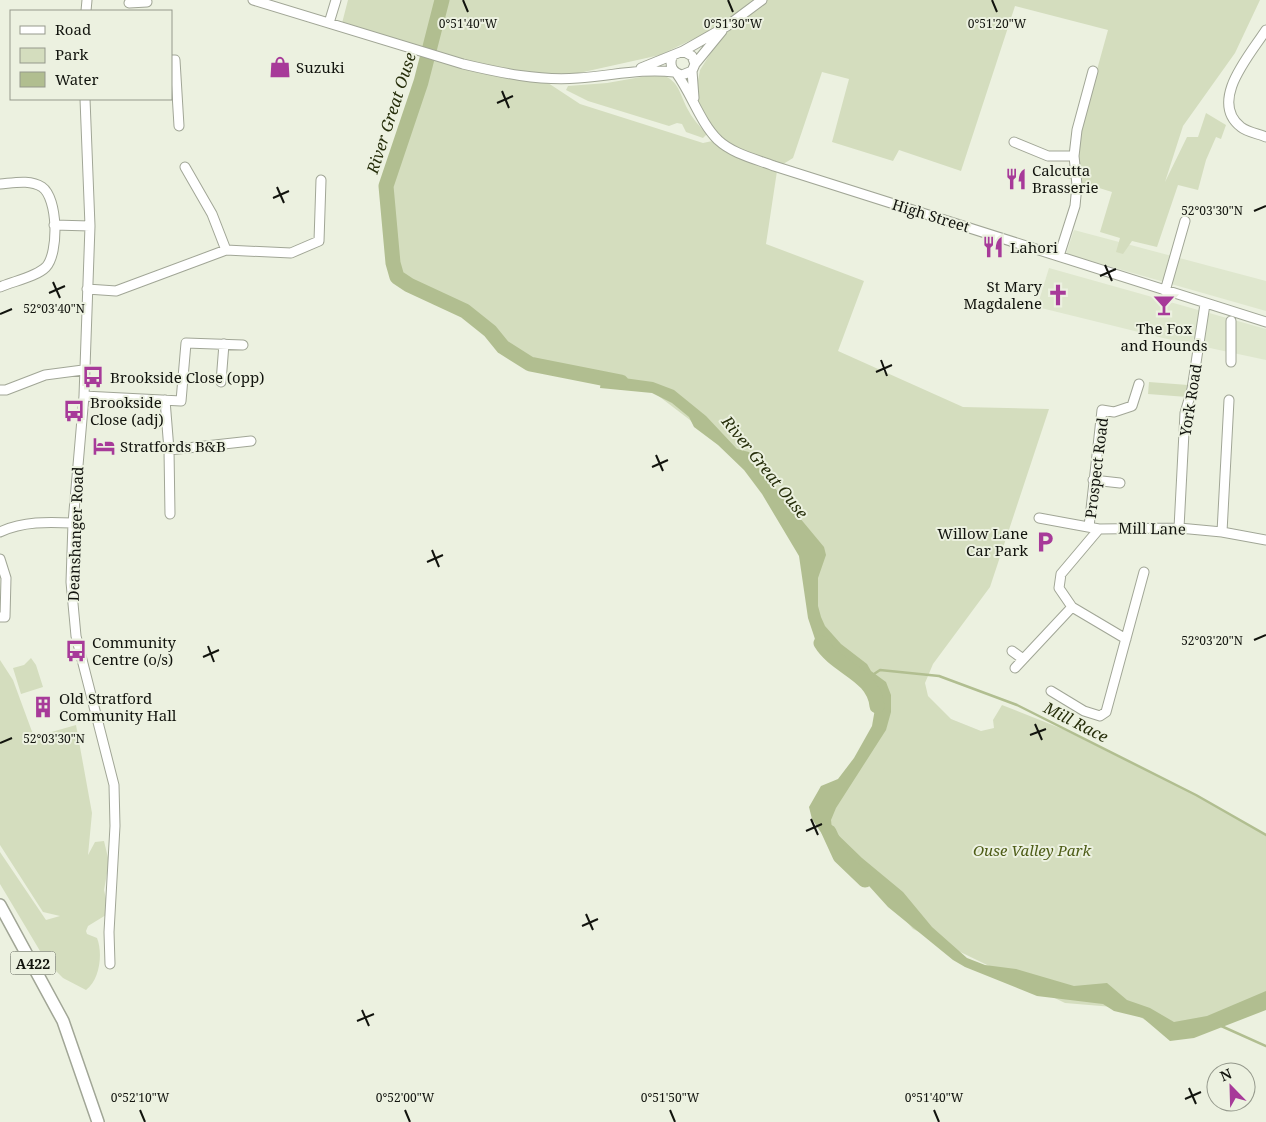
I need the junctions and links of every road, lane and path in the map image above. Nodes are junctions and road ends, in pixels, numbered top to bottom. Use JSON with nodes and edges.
{"nodes":[{"id":1,"x":254,"y":0,"type":"edge"},
{"id":2,"x":336,"y":0,"type":"edge"},
{"id":3,"x":762,"y":0,"type":"edge"},
{"id":4,"x":147,"y":2,"type":"dead end"},
{"id":5,"x":129,"y":5,"type":"edge"},
{"id":6,"x":329,"y":23,"type":"junction"},
{"id":7,"x":727,"y":26,"type":"junction"},
{"id":8,"x":1266,"y":30,"type":"edge"},
{"id":9,"x":682,"y":51,"type":"junction"},
{"id":10,"x":672,"y":57,"type":"junction"},
{"id":11,"x":172,"y":60,"type":"edge"},
{"id":12,"x":693,"y":67,"type":"junction"},
{"id":13,"x":633,"y":71,"type":"junction"},
{"id":14,"x":1094,"y":71,"type":"dead end"},
{"id":15,"x":676,"y":73,"type":"junction"},
{"id":16,"x":85,"y":100,"type":"edge"},
{"id":17,"x":694,"y":101,"type":"junction"},
{"id":18,"x":179,"y":126,"type":"dead end"},
{"id":19,"x":1266,"y":137,"type":"edge"},
{"id":20,"x":1014,"y":142,"type":"dead end"},
{"id":21,"x":1074,"y":156,"type":"junction"},
{"id":22,"x":185,"y":166,"type":"dead end"},
{"id":23,"x":321,"y":180,"type":"dead end"},
{"id":24,"x":0,"y":184,"type":"edge"},
{"id":25,"x":1185,"y":220,"type":"dead end"},
{"id":26,"x":54,"y":225,"type":"junction"},
{"id":27,"x":90,"y":226,"type":"junction"},
{"id":28,"x":226,"y":250,"type":"junction"},
{"id":29,"x":1058,"y":256,"type":"junction"},
{"id":30,"x":0,"y":287,"type":"edge"},
{"id":31,"x":87,"y":289,"type":"junction"},
{"id":32,"x":1165,"y":291,"type":"junction"},
{"id":33,"x":1206,"y":304,"type":"junction"},
{"id":34,"x":1231,"y":321,"type":"dead end"},
{"id":35,"x":1266,"y":322,"type":"edge"},
{"id":36,"x":224,"y":344,"type":"junction"},
{"id":37,"x":243,"y":345,"type":"dead end"},
{"id":38,"x":1231,"y":362,"type":"dead end"},
{"id":39,"x":83,"y":370,"type":"junction"},
{"id":40,"x":221,"y":382,"type":"dead end"},
{"id":41,"x":1139,"y":384,"type":"dead end"},
{"id":42,"x":0,"y":390,"type":"edge"},
{"id":43,"x":84,"y":396,"type":"junction"},
{"id":44,"x":166,"y":400,"type":"junction"},
{"id":45,"x":1229,"y":400,"type":"dead end"},
{"id":46,"x":251,"y":441,"type":"dead end"},
{"id":47,"x":169,"y":450,"type":"junction"},
{"id":48,"x":1093,"y":480,"type":"junction"},
{"id":49,"x":1120,"y":483,"type":"dead end"},
{"id":50,"x":170,"y":514,"type":"dead end"},
{"id":51,"x":1038,"y":518,"type":"dead end"},
{"id":52,"x":73,"y":523,"type":"junction"},
{"id":53,"x":1089,"y":527,"type":"junction"},
{"id":54,"x":1179,"y":528,"type":"junction"},
{"id":55,"x":1099,"y":529,"type":"junction"},
{"id":56,"x":0,"y":532,"type":"edge"},
{"id":57,"x":1222,"y":532,"type":"junction"},
{"id":58,"x":1266,"y":540,"type":"edge"},
{"id":59,"x":0,"y":559,"type":"edge"},
{"id":60,"x":1144,"y":572,"type":"dead end"},
{"id":61,"x":1072,"y":607,"type":"junction"},
{"id":62,"x":0,"y":617,"type":"edge"},
{"id":63,"x":1126,"y":639,"type":"junction"},
{"id":64,"x":1012,"y":651,"type":"dead end"},
{"id":65,"x":1023,"y":659,"type":"junction"},
{"id":66,"x":1015,"y":668,"type":"dead end"},
{"id":67,"x":1051,"y":691,"type":"dead end"},
{"id":68,"x":0,"y":905,"type":"edge"},
{"id":69,"x":110,"y":964,"type":"dead end"},
{"id":70,"x":98,"y":1122,"type":"edge"}],
"edges":[{"from":1,"to":6,"type":"street"},
{"from":2,"to":6,"type":"street"},
{"from":3,"to":7,"type":"street"},
{"from":4,"to":5,"type":"street"},
{"from":6,"to":13,"type":"street"},
{"from":7,"to":9,"type":"street"},
{"from":7,"to":12,"type":"street"},
{"from":8,"to":19,"type":"street"},
{"from":9,"to":10,"type":"street"},
{"from":9,"to":12,"type":"street"},
{"from":10,"to":13,"type":"street"},
{"from":10,"to":15,"type":"street"},
{"from":11,"to":18,"type":"street"},
{"from":12,"to":15,"type":"street"},
{"from":12,"to":17,"type":"street"},
{"from":13,"to":15,"type":"street"},
{"from":14,"to":21,"type":"street"},
{"from":15,"to":17,"type":"street","name":"High Street"},
{"from":16,"to":27,"type":"street","name":"Deanshanger Road"},
{"from":17,"to":29,"type":"street","name":"High Street"},
{"from":20,"to":21,"type":"street"},
{"from":21,"to":29,"type":"street"},
{"from":22,"to":28,"type":"street"},
{"from":23,"to":28,"type":"street"},
{"from":24,"to":26,"type":"street"},
{"from":25,"to":32,"type":"street"},
{"from":26,"to":27,"type":"street"},
{"from":26,"to":30,"type":"street"},
{"from":27,"to":31,"type":"street","name":"Deanshanger Road"},
{"from":28,"to":31,"type":"street"},
{"from":29,"to":32,"type":"street","name":"High Street"},
{"from":31,"to":39,"type":"street","name":"Deanshanger Road"},
{"from":32,"to":33,"type":"street","name":"High Street"},
{"from":33,"to":35,"type":"street","name":"High Street"},
{"from":33,"to":54,"type":"street","name":"York Road"},
{"from":34,"to":38,"type":"street"},
{"from":36,"to":37,"type":"street"},
{"from":36,"to":40,"type":"street"},
{"from":36,"to":44,"type":"street"},
{"from":39,"to":42,"type":"street"},
{"from":39,"to":43,"type":"street","name":"Deanshanger Road"},
{"from":41,"to":48,"type":"street","name":"Prospect Road"},
{"from":43,"to":44,"type":"street"},
{"from":43,"to":52,"type":"street","name":"Deanshanger Road"},
{"from":44,"to":47,"type":"street"},
{"from":45,"to":57,"type":"street"},
{"from":46,"to":47,"type":"street"},
{"from":47,"to":50,"type":"street"},
{"from":48,"to":49,"type":"street"},
{"from":48,"to":53,"type":"street","name":"Prospect Road"},
{"from":51,"to":53,"type":"street","name":"Mill Lane"},
{"from":52,"to":56,"type":"street"},
{"from":52,"to":69,"type":"street","name":"Deanshanger Road"},
{"from":53,"to":55,"type":"street","name":"Mill Lane"},
{"from":54,"to":55,"type":"street","name":"Mill Lane"},
{"from":54,"to":57,"type":"street","name":"Mill Lane"},
{"from":55,"to":61,"type":"street"},
{"from":57,"to":58,"type":"street","name":"Mill Lane"},
{"from":59,"to":62,"type":"street"},
{"from":60,"to":63,"type":"street"},
{"from":61,"to":63,"type":"street"},
{"from":61,"to":65,"type":"street"},
{"from":63,"to":67,"type":"street"},
{"from":64,"to":65,"type":"street"},
{"from":65,"to":66,"type":"street"},
{"from":68,"to":70,"type":"main road","number":"A422"}]}
